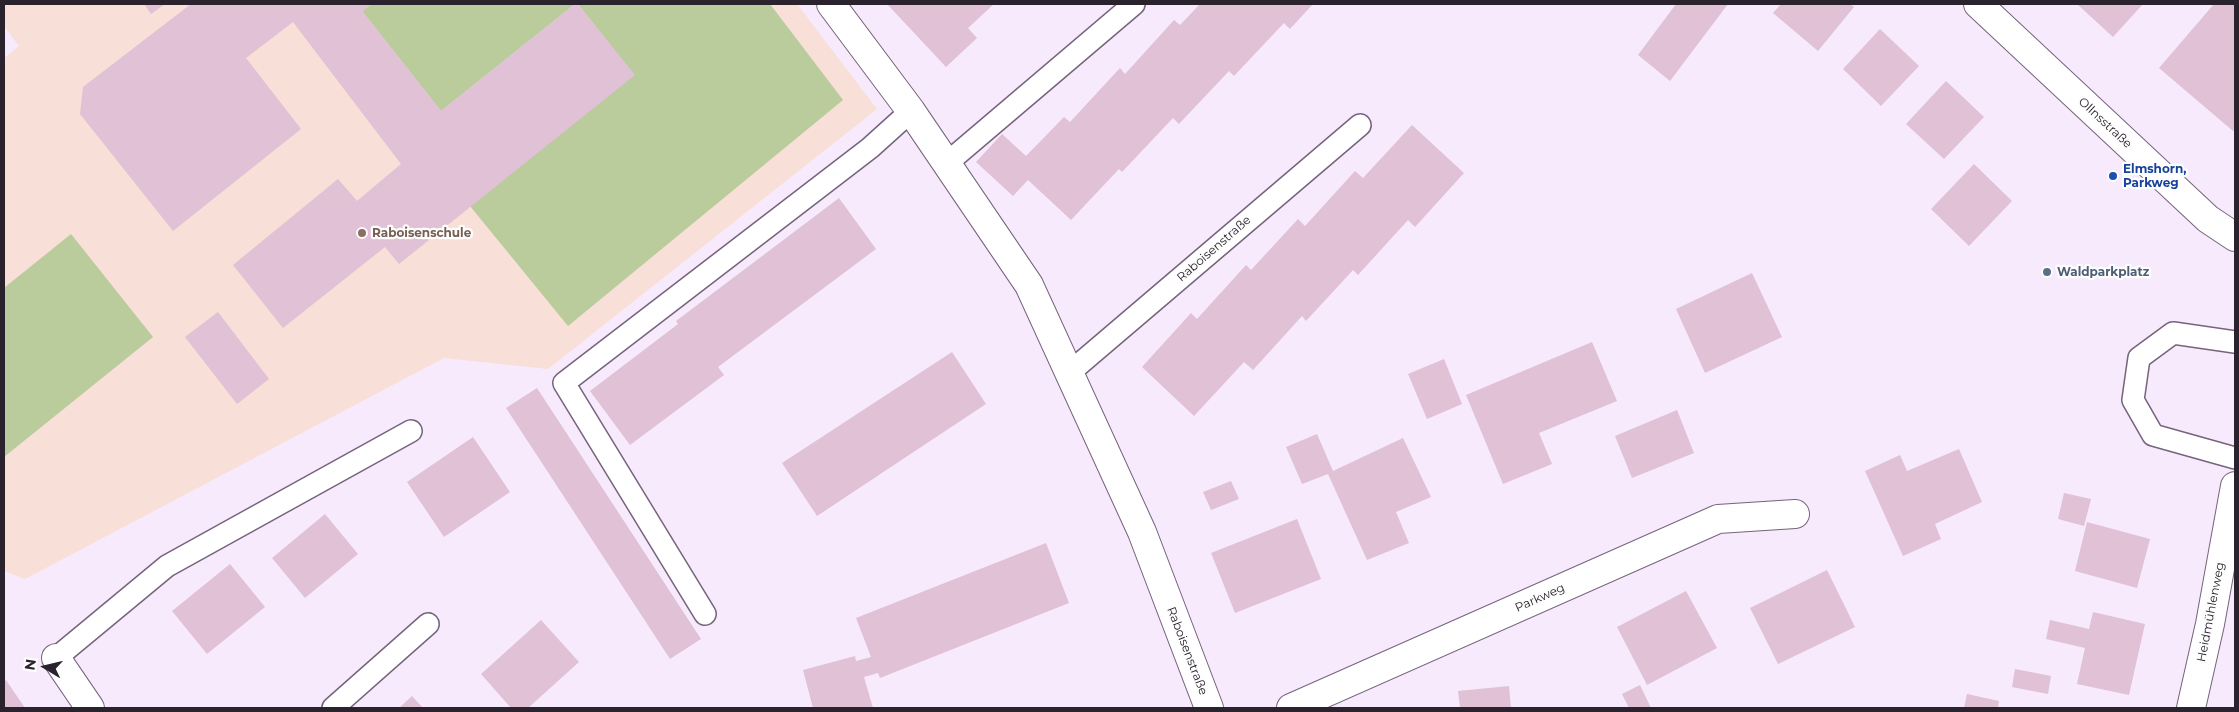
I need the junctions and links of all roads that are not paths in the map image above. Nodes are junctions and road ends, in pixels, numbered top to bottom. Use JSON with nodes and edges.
{"nodes":[{"id":1,"x":831,"y":4,"type":"edge"},
{"id":2,"x":1134,"y":4,"type":"edge"},
{"id":3,"x":1978,"y":4,"type":"edge"},
{"id":4,"x":911,"y":112,"type":"junction"},
{"id":5,"x":1360,"y":125,"type":"dead end"},
{"id":6,"x":947,"y":163,"type":"junction"},
{"id":7,"x":2235,"y":237,"type":"edge"},
{"id":8,"x":2235,"y":342,"type":"edge"},
{"id":9,"x":1069,"y":373,"type":"junction"},
{"id":10,"x":411,"y":431,"type":"dead end"},
{"id":11,"x":2235,"y":458,"type":"edge"},
{"id":12,"x":2235,"y":486,"type":"edge"},
{"id":13,"x":1795,"y":514,"type":"dead end"},
{"id":14,"x":705,"y":614,"type":"dead end"},
{"id":15,"x":428,"y":624,"type":"dead end"},
{"id":16,"x":56,"y":658,"type":"joint"},
{"id":17,"x":90,"y":708,"type":"edge"},
{"id":18,"x":332,"y":708,"type":"edge"},
{"id":19,"x":1209,"y":708,"type":"edge"},
{"id":20,"x":1291,"y":708,"type":"edge"},
{"id":21,"x":2191,"y":708,"type":"edge"}],
"edges":[{"from":1,"to":4,"type":"street","name":"Raboisenstraße"},
{"from":2,"to":6,"type":"lane"},
{"from":3,"to":7,"type":"street","name":"Ollnsstraße"},
{"from":4,"to":6,"type":"street","name":"Raboisenstraße"},
{"from":4,"to":14,"type":"lane"},
{"from":5,"to":9,"type":"lane","name":"Raboisenstraße"},
{"from":6,"to":9,"type":"street","name":"Raboisenstraße"},
{"from":8,"to":11,"type":"lane"},
{"from":9,"to":19,"type":"street","name":"Raboisenstraße"},
{"from":10,"to":16,"type":"lane"},
{"from":12,"to":21,"type":"street","name":"Heidmühlenweg"},
{"from":13,"to":20,"type":"street","name":"Parkweg"},
{"from":15,"to":18,"type":"lane"},
{"from":16,"to":17,"type":"street"}]}
